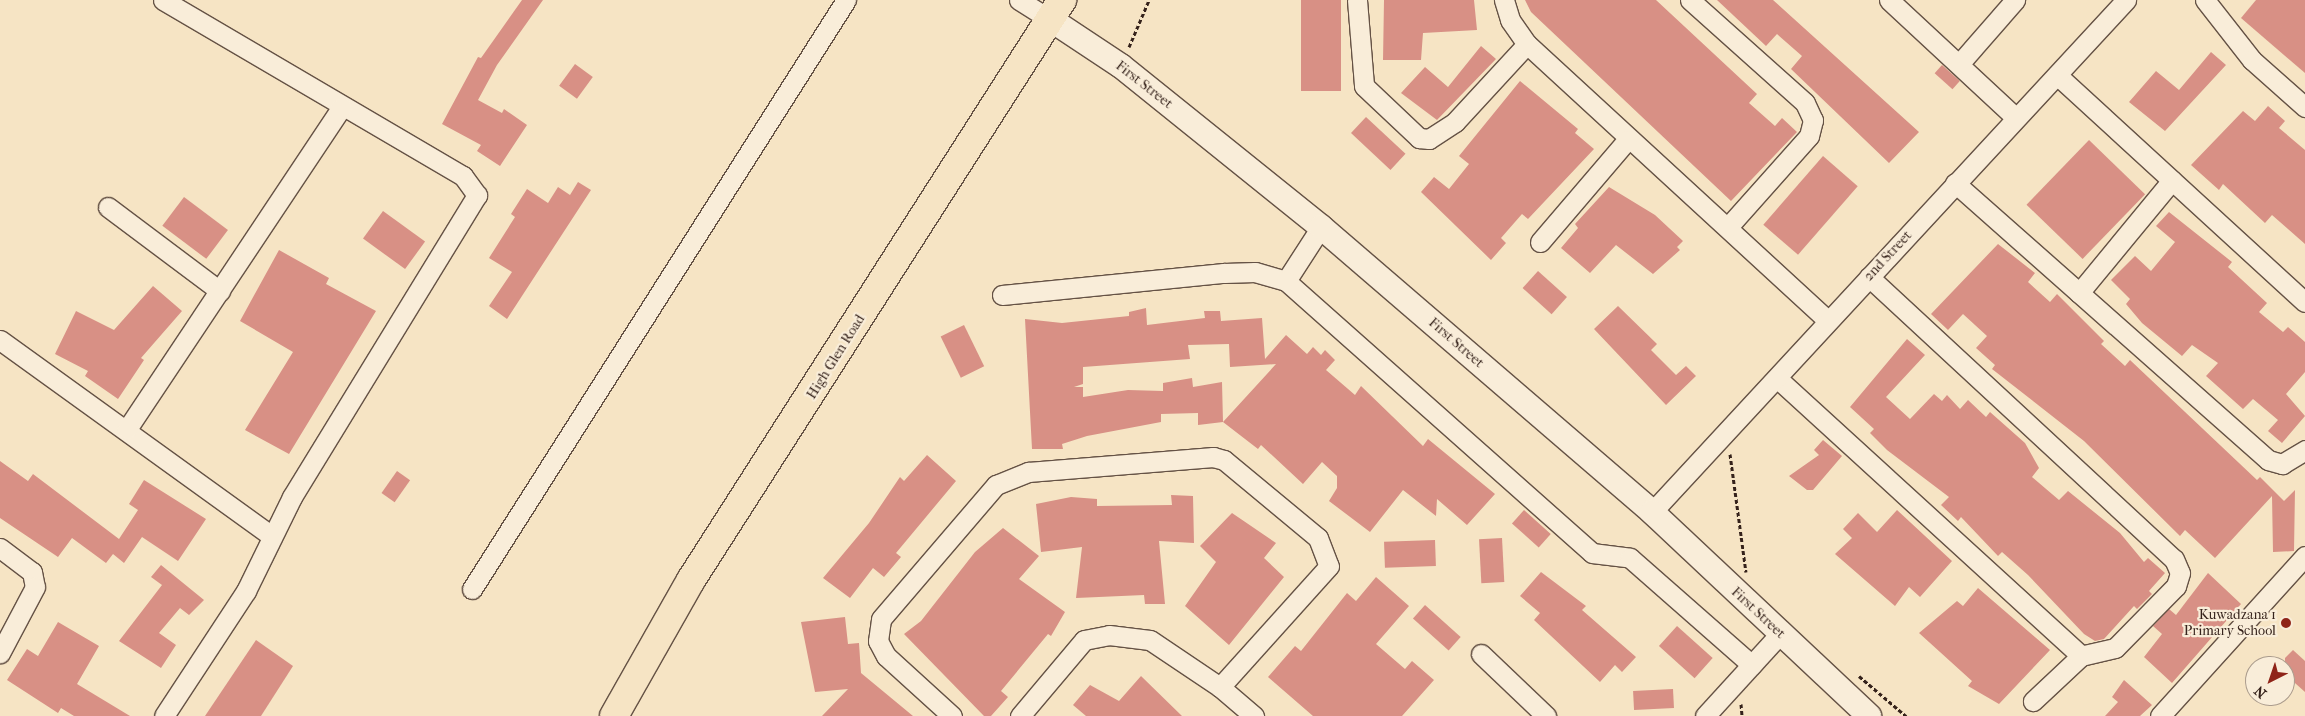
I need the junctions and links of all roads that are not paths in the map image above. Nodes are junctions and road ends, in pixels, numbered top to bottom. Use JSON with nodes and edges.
{"nodes":[{"id":1,"x":163,"y":0,"type":"edge"},
{"id":2,"x":846,"y":0,"type":"edge"},
{"id":3,"x":1019,"y":0,"type":"edge"},
{"id":4,"x":1357,"y":0,"type":"edge"},
{"id":5,"x":1504,"y":0,"type":"edge"},
{"id":6,"x":1690,"y":0,"type":"edge"},
{"id":7,"x":1889,"y":0,"type":"edge"},
{"id":8,"x":2015,"y":0,"type":"edge"},
{"id":9,"x":2126,"y":0,"type":"edge"},
{"id":10,"x":2205,"y":0,"type":"edge"},
{"id":11,"x":1056,"y":10,"type":"edge"},
{"id":12,"x":1527,"y":44,"type":"junction"},
{"id":13,"x":1960,"y":63,"type":"junction"},
{"id":14,"x":2057,"y":75,"type":"junction"},
{"id":15,"x":342,"y":107,"type":"junction"},
{"id":16,"x":2305,"y":107,"type":"edge"},
{"id":17,"x":2015,"y":117,"type":"junction"},
{"id":18,"x":1627,"y":140,"type":"junction"},
{"id":19,"x":2172,"y":180,"type":"junction"},
{"id":20,"x":1955,"y":183,"type":"junction"},
{"id":21,"x":108,"y":207,"type":"dead end"},
{"id":22,"x":1321,"y":227,"type":"junction"},
{"id":23,"x":1728,"y":227,"type":"junction"},
{"id":24,"x":1540,"y":242,"type":"dead end"},
{"id":25,"x":1869,"y":277,"type":"junction"},
{"id":26,"x":1286,"y":281,"type":"junction"},
{"id":27,"x":220,"y":291,"type":"junction"},
{"id":28,"x":2079,"y":293,"type":"junction"},
{"id":29,"x":1002,"y":295,"type":"dead end"},
{"id":30,"x":2305,"y":302,"type":"edge"},
{"id":31,"x":1828,"y":321,"type":"junction"},
{"id":32,"x":0,"y":340,"type":"edge"},
{"id":33,"x":1778,"y":378,"type":"junction"},
{"id":34,"x":127,"y":429,"type":"junction"},
{"id":35,"x":2305,"y":450,"type":"edge"},
{"id":36,"x":1652,"y":512,"type":"junction"},
{"id":37,"x":272,"y":536,"type":"junction"},
{"id":38,"x":0,"y":548,"type":"edge"},
{"id":39,"x":2305,"y":556,"type":"edge"},
{"id":40,"x":472,"y":589,"type":"dead end"},
{"id":41,"x":1780,"y":634,"type":"junction"},
{"id":42,"x":0,"y":653,"type":"edge"},
{"id":43,"x":1481,"y":654,"type":"dead end"},
{"id":44,"x":2081,"y":656,"type":"junction"},
{"id":45,"x":1752,"y":665,"type":"junction"},
{"id":46,"x":1220,"y":687,"type":"junction"},
{"id":47,"x":2033,"y":701,"type":"dead end"},
{"id":48,"x":164,"y":716,"type":"edge"},
{"id":49,"x":614,"y":716,"type":"edge"},
{"id":50,"x":952,"y":716,"type":"edge"},
{"id":51,"x":1020,"y":716,"type":"edge"},
{"id":52,"x":1254,"y":716,"type":"edge"},
{"id":53,"x":1546,"y":716,"type":"edge"},
{"id":54,"x":1705,"y":716,"type":"edge"},
{"id":55,"x":1869,"y":716,"type":"edge"},
{"id":56,"x":2160,"y":716,"type":"edge"}],
"edges":[{"from":1,"to":15,"type":"street"},
{"from":2,"to":40,"type":"street"},
{"from":3,"to":11,"type":"street","name":"First Street"},
{"from":4,"to":12,"type":"street"},
{"from":5,"to":12,"type":"street"},
{"from":6,"to":23,"type":"street"},
{"from":7,"to":13,"type":"street"},
{"from":8,"to":13,"type":"street"},
{"from":9,"to":14,"type":"street","name":"2nd Street"},
{"from":10,"to":16,"type":"street"},
{"from":11,"to":22,"type":"street","name":"First Street"},
{"from":11,"to":49,"type":"main road","name":"High Glen Road"},
{"from":12,"to":18,"type":"street"},
{"from":13,"to":17,"type":"street"},
{"from":14,"to":17,"type":"street","name":"2nd Street"},
{"from":14,"to":19,"type":"street"},
{"from":15,"to":27,"type":"street"},
{"from":15,"to":37,"type":"street"},
{"from":17,"to":20,"type":"street","name":"2nd Street"},
{"from":18,"to":23,"type":"street"},
{"from":18,"to":24,"type":"street"},
{"from":19,"to":28,"type":"street"},
{"from":19,"to":30,"type":"street"},
{"from":20,"to":25,"type":"street","name":"2nd Street"},
{"from":20,"to":28,"type":"street"},
{"from":21,"to":27,"type":"street"},
{"from":22,"to":26,"type":"street"},
{"from":22,"to":36,"type":"street","name":"First Street"},
{"from":23,"to":31,"type":"street"},
{"from":25,"to":31,"type":"street","name":"2nd Street"},
{"from":25,"to":44,"type":"street"},
{"from":26,"to":29,"type":"street"},
{"from":26,"to":45,"type":"street"},
{"from":27,"to":34,"type":"street"},
{"from":28,"to":35,"type":"street"},
{"from":31,"to":33,"type":"street","name":"2nd Street"},
{"from":32,"to":34,"type":"street"},
{"from":33,"to":36,"type":"street","name":"2nd Street"},
{"from":33,"to":44,"type":"street"},
{"from":34,"to":37,"type":"street"},
{"from":36,"to":41,"type":"street","name":"First Street"},
{"from":37,"to":48,"type":"street"},
{"from":38,"to":42,"type":"street"},
{"from":39,"to":56,"type":"street"},
{"from":41,"to":45,"type":"street"},
{"from":41,"to":55,"type":"street","name":"First Street"},
{"from":43,"to":53,"type":"street"},
{"from":44,"to":47,"type":"street"},
{"from":45,"to":54,"type":"street"},
{"from":46,"to":50,"type":"street"},
{"from":46,"to":51,"type":"street"},
{"from":46,"to":52,"type":"street"}]}
